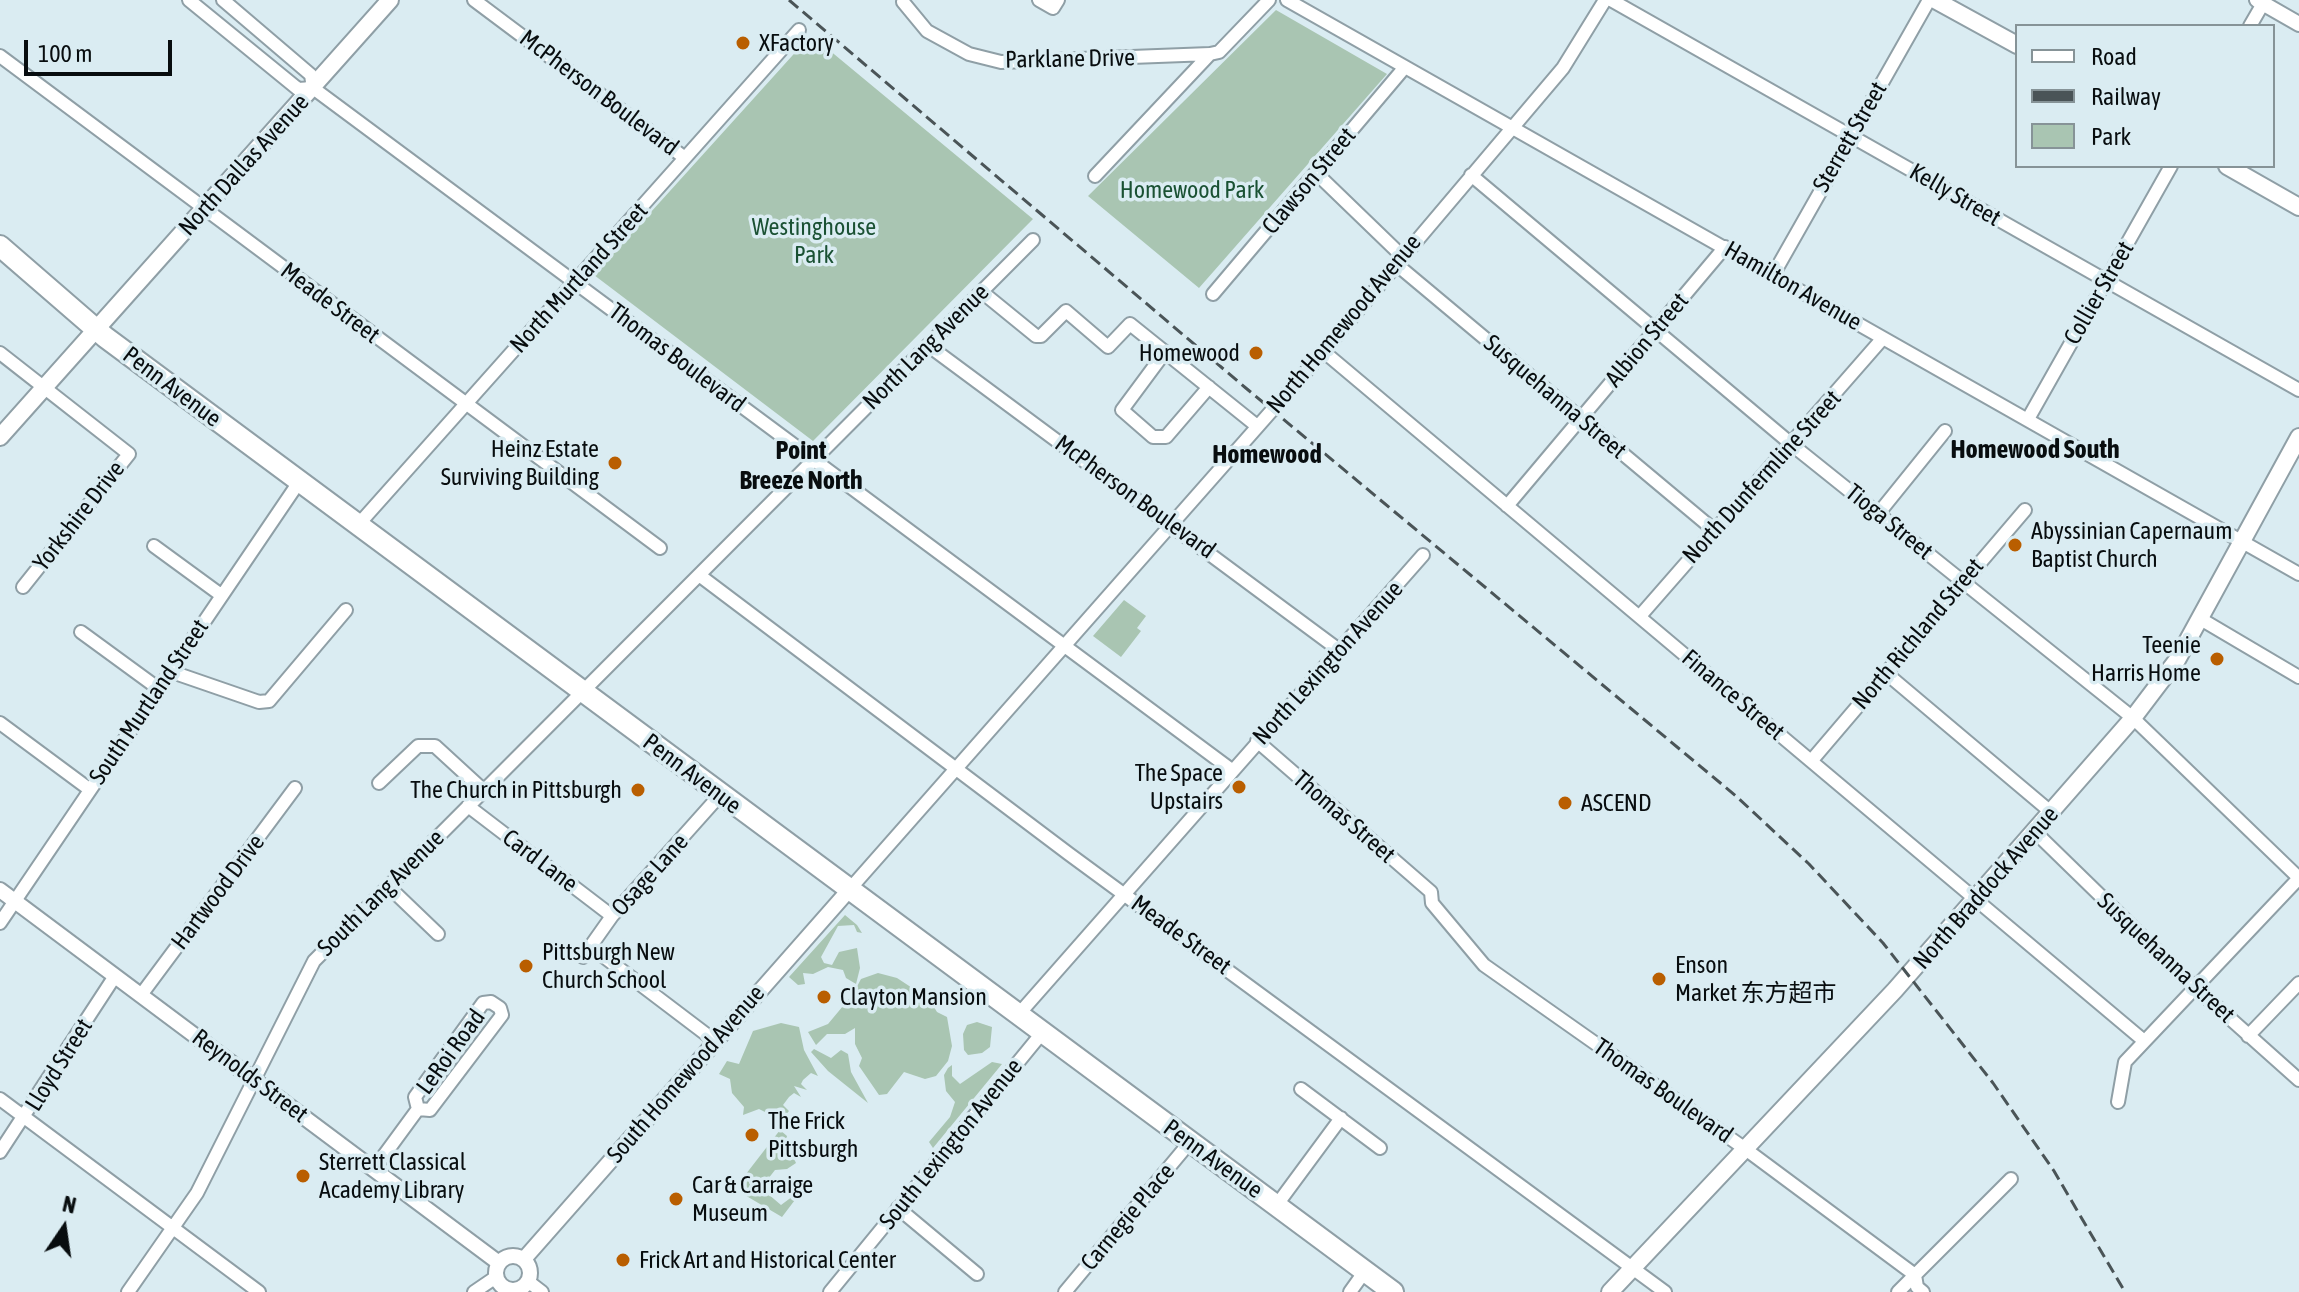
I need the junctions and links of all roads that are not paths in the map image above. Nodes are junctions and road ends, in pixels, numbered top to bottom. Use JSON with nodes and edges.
{"nodes":[{"id":1,"x":189,"y":0,"type":"edge"},
{"id":2,"x":223,"y":0,"type":"edge"},
{"id":3,"x":390,"y":0,"type":"edge"},
{"id":4,"x":474,"y":0,"type":"edge"},
{"id":5,"x":1039,"y":0,"type":"edge"},
{"id":6,"x":1269,"y":0,"type":"edge"},
{"id":7,"x":1287,"y":0,"type":"edge"},
{"id":8,"x":1608,"y":0,"type":"edge"},
{"id":9,"x":1929,"y":0,"type":"edge"},
{"id":10,"x":1935,"y":0,"type":"edge"},
{"id":11,"x":2262,"y":1,"type":"edge"},
{"id":12,"x":903,"y":2,"type":"dead end"},
{"id":13,"x":1056,"y":4,"type":"edge"},
{"id":14,"x":2251,"y":24,"type":"edge"},
{"id":15,"x":2299,"y":24,"type":"edge"},
{"id":16,"x":799,"y":30,"type":"dead end"},
{"id":17,"x":2015,"y":44,"type":"edge"},
{"id":18,"x":1210,"y":54,"type":"junction"},
{"id":19,"x":0,"y":56,"type":"edge"},
{"id":20,"x":1405,"y":67,"type":"junction"},
{"id":21,"x":313,"y":88,"type":"junction"},
{"id":22,"x":1511,"y":127,"type":"junction"},
{"id":23,"x":1851,"y":136,"type":"junction"},
{"id":24,"x":685,"y":158,"type":"junction"},
{"id":25,"x":2170,"y":168,"type":"edge"},
{"id":26,"x":2231,"y":168,"type":"edge"},
{"id":27,"x":1316,"y":173,"type":"junction"},
{"id":28,"x":1471,"y":175,"type":"junction"},
{"id":29,"x":1095,"y":176,"type":"dead end"},
{"id":30,"x":2299,"y":207,"type":"edge"},
{"id":31,"x":204,"y":209,"type":"junction"},
{"id":32,"x":1033,"y":240,"type":"dead end"},
{"id":33,"x":0,"y":246,"type":"edge"},
{"id":34,"x":1725,"y":247,"type":"junction"},
{"id":35,"x":1399,"y":260,"type":"junction"},
{"id":36,"x":1773,"y":275,"type":"junction"},
{"id":37,"x":2106,"y":281,"type":"junction"},
{"id":38,"x":574,"y":282,"type":"junction"},
{"id":39,"x":982,"y":292,"type":"junction"},
{"id":40,"x":1213,"y":294,"type":"dead end"},
{"id":41,"x":97,"y":330,"type":"junction"},
{"id":42,"x":1655,"y":330,"type":"junction"},
{"id":43,"x":1883,"y":338,"type":"junction"},
{"id":44,"x":929,"y":346,"type":"junction"},
{"id":45,"x":1323,"y":351,"type":"junction"},
{"id":46,"x":1165,"y":352,"type":"junction"},
{"id":47,"x":0,"y":353,"type":"edge"},
{"id":48,"x":1209,"y":387,"type":"junction"},
{"id":49,"x":44,"y":388,"type":"junction"},
{"id":50,"x":2299,"y":390,"type":"edge"},
{"id":51,"x":465,"y":404,"type":"junction"},
{"id":52,"x":1581,"y":418,"type":"junction"},
{"id":53,"x":2028,"y":419,"type":"junction"},
{"id":54,"x":1257,"y":426,"type":"junction"},
{"id":55,"x":1945,"y":431,"type":"dead end"},
{"id":56,"x":0,"y":437,"type":"edge"},
{"id":57,"x":2299,"y":437,"type":"edge"},
{"id":58,"x":1791,"y":444,"type":"junction"},
{"id":59,"x":812,"y":459,"type":"junction"},
{"id":60,"x":299,"y":482,"type":"junction"},
{"id":61,"x":1507,"y":506,"type":"junction"},
{"id":62,"x":2025,"y":510,"type":"dead end"},
{"id":63,"x":1878,"y":514,"type":"junction"},
{"id":64,"x":1170,"y":523,"type":"junction"},
{"id":65,"x":358,"y":525,"type":"junction"},
{"id":66,"x":1714,"y":530,"type":"junction"},
{"id":67,"x":2241,"y":541,"type":"junction"},
{"id":68,"x":154,"y":546,"type":"dead end"},
{"id":69,"x":660,"y":548,"type":"dead end"},
{"id":70,"x":1423,"y":555,"type":"dead end"},
{"id":71,"x":2299,"y":574,"type":"edge"},
{"id":72,"x":699,"y":575,"type":"junction"},
{"id":73,"x":1964,"y":582,"type":"junction"},
{"id":74,"x":23,"y":587,"type":"dead end"},
{"id":75,"x":221,"y":595,"type":"junction"},
{"id":76,"x":346,"y":610,"type":"dead end"},
{"id":77,"x":1640,"y":616,"type":"junction"},
{"id":78,"x":2199,"y":618,"type":"junction"},
{"id":79,"x":81,"y":632,"type":"dead end"},
{"id":80,"x":1063,"y":645,"type":"junction"},
{"id":81,"x":1339,"y":650,"type":"junction"},
{"id":82,"x":172,"y":672,"type":"junction"},
{"id":83,"x":1887,"y":674,"type":"junction"},
{"id":84,"x":2299,"y":677,"type":"edge"},
{"id":85,"x":159,"y":689,"type":"junction"},
{"id":86,"x":581,"y":691,"type":"junction"},
{"id":87,"x":2133,"y":718,"type":"junction"},
{"id":88,"x":0,"y":723,"type":"edge"},
{"id":89,"x":1257,"y":741,"type":"junction"},
{"id":90,"x":1812,"y":760,"type":"junction"},
{"id":91,"x":955,"y":768,"type":"junction"},
{"id":92,"x":1233,"y":771,"type":"junction"},
{"id":93,"x":379,"y":783,"type":"dead end"},
{"id":94,"x":295,"y":788,"type":"dead end"},
{"id":95,"x":89,"y":789,"type":"junction"},
{"id":96,"x":483,"y":790,"type":"junction"},
{"id":97,"x":720,"y":795,"type":"junction"},
{"id":98,"x":468,"y":806,"type":"junction"},
{"id":99,"x":2052,"y":813,"type":"junction"},
{"id":100,"x":2035,"y":832,"type":"junction"},
{"id":101,"x":2299,"y":878,"type":"edge"},
{"id":102,"x":389,"y":887,"type":"junction"},
{"id":103,"x":0,"y":890,"type":"edge"},
{"id":104,"x":849,"y":890,"type":"junction"},
{"id":105,"x":1431,"y":892,"type":"joint"},
{"id":106,"x":1126,"y":893,"type":"junction"},
{"id":107,"x":1977,"y":899,"type":"junction"},
{"id":108,"x":15,"y":901,"type":"junction"},
{"id":109,"x":612,"y":916,"type":"junction"},
{"id":110,"x":0,"y":923,"type":"edge"},
{"id":111,"x":438,"y":934,"type":"dead end"},
{"id":112,"x":595,"y":950,"type":"dead end"},
{"id":113,"x":583,"y":957,"type":"dead end"},
{"id":114,"x":115,"y":976,"type":"junction"},
{"id":115,"x":2299,"y":983,"type":"edge"},
{"id":116,"x":2195,"y":986,"type":"junction"},
{"id":117,"x":141,"y":995,"type":"junction"},
{"id":118,"x":1018,"y":1015,"type":"junction"},
{"id":119,"x":1042,"y":1033,"type":"junction"},
{"id":120,"x":2248,"y":1036,"type":"junction"},
{"id":121,"x":2143,"y":1040,"type":"junction"},
{"id":122,"x":715,"y":1041,"type":"junction"},
{"id":123,"x":254,"y":1078,"type":"junction"},
{"id":124,"x":2299,"y":1080,"type":"edge"},
{"id":125,"x":1301,"y":1089,"type":"dead end"},
{"id":126,"x":0,"y":1099,"type":"edge"},
{"id":127,"x":2118,"y":1102,"type":"dead end"},
{"id":128,"x":418,"y":1109,"type":"junction"},
{"id":129,"x":25,"y":1118,"type":"junction"},
{"id":130,"x":1341,"y":1118,"type":"junction"},
{"id":131,"x":1190,"y":1142,"type":"junction"},
{"id":132,"x":1380,"y":1148,"type":"dead end"},
{"id":133,"x":1744,"y":1148,"type":"junction"},
{"id":134,"x":0,"y":1152,"type":"edge"},
{"id":135,"x":374,"y":1169,"type":"junction"},
{"id":136,"x":2011,"y":1179,"type":"dead end"},
{"id":137,"x":1276,"y":1206,"type":"junction"},
{"id":138,"x":898,"y":1208,"type":"junction"},
{"id":139,"x":175,"y":1229,"type":"junction"},
{"id":140,"x":524,"y":1259,"type":"junction"},
{"id":141,"x":1632,"y":1267,"type":"junction"},
{"id":142,"x":498,"y":1270,"type":"junction"},
{"id":143,"x":1365,"y":1271,"type":"junction"},
{"id":144,"x":977,"y":1274,"type":"dead end"},
{"id":145,"x":1915,"y":1275,"type":"junction"},
{"id":146,"x":529,"y":1282,"type":"junction"},
{"id":147,"x":128,"y":1292,"type":"edge"},
{"id":148,"x":259,"y":1292,"type":"edge"},
{"id":149,"x":474,"y":1292,"type":"edge"},
{"id":150,"x":542,"y":1292,"type":"edge"},
{"id":151,"x":830,"y":1292,"type":"edge"},
{"id":152,"x":1065,"y":1292,"type":"edge"},
{"id":153,"x":1350,"y":1292,"type":"edge"},
{"id":154,"x":1393,"y":1292,"type":"edge"},
{"id":155,"x":1610,"y":1292,"type":"edge"},
{"id":156,"x":1665,"y":1292,"type":"edge"},
{"id":157,"x":1898,"y":1292,"type":"edge"},
{"id":158,"x":1923,"y":1292,"type":"edge"}],
"edges":[{"from":1,"to":21,"type":"street","name":"Thomas Boulevard"},
{"from":2,"to":21,"type":"street","name":"Thomas Boulevard"},
{"from":3,"to":21,"type":"main road","name":"North Dallas Avenue"},
{"from":4,"to":24,"type":"street","name":"McPherson Boulevard"},
{"from":5,"to":13,"type":"street"},
{"from":6,"to":18,"type":"street"},
{"from":7,"to":20,"type":"street","name":"Hamilton Avenue"},
{"from":8,"to":22,"type":"street","name":"North Homewood Avenue"},
{"from":8,"to":23,"type":"street","name":"Kelly Street"},
{"from":9,"to":23,"type":"street","name":"Sterrett Street"},
{"from":10,"to":17,"type":"main road"},
{"from":11,"to":14,"type":"street"},
{"from":11,"to":15,"type":"street"},
{"from":12,"to":18,"type":"street","name":"Parklane Drive"},
{"from":16,"to":24,"type":"street","name":"North Murtland Street"},
{"from":18,"to":29,"type":"street"},
{"from":19,"to":31,"type":"street","name":"Meade Street"},
{"from":20,"to":22,"type":"street","name":"Hamilton Avenue"},
{"from":20,"to":27,"type":"street","name":"Clawson Street"},
{"from":21,"to":31,"type":"main road","name":"North Dallas Avenue"},
{"from":21,"to":38,"type":"street","name":"Thomas Boulevard"},
{"from":22,"to":28,"type":"street","name":"North Homewood Avenue"},
{"from":22,"to":34,"type":"street","name":"Hamilton Avenue"},
{"from":23,"to":36,"type":"street","name":"Sterrett Street"},
{"from":23,"to":37,"type":"street","name":"Kelly Street"},
{"from":24,"to":38,"type":"street","name":"North Murtland Street"},
{"from":25,"to":37,"type":"street","name":"Collier Street"},
{"from":26,"to":30,"type":"main road"},
{"from":27,"to":35,"type":"street","name":"Susquehanna Street"},
{"from":27,"to":40,"type":"street","name":"Clawson Street"},
{"from":28,"to":35,"type":"street","name":"North Homewood Avenue"},
{"from":28,"to":42,"type":"street","name":"Tioga Street"},
{"from":31,"to":41,"type":"main road","name":"North Dallas Avenue"},
{"from":31,"to":51,"type":"street","name":"Meade Street"},
{"from":32,"to":39,"type":"street","name":"North Lang Avenue"},
{"from":33,"to":41,"type":"highway","name":"Penn Avenue"},
{"from":34,"to":36,"type":"street","name":"Hamilton Avenue"},
{"from":34,"to":42,"type":"street","name":"Albion Street"},
{"from":35,"to":45,"type":"street","name":"North Homewood Avenue"},
{"from":35,"to":52,"type":"street","name":"Susquehanna Street"},
{"from":36,"to":43,"type":"street","name":"Hamilton Avenue"},
{"from":37,"to":50,"type":"street","name":"Kelly Street"},
{"from":37,"to":53,"type":"street","name":"Collier Street"},
{"from":38,"to":51,"type":"street","name":"North Murtland Street"},
{"from":38,"to":59,"type":"street","name":"Thomas Boulevard"},
{"from":39,"to":44,"type":"street","name":"North Lang Avenue"},
{"from":39,"to":46,"type":"street"},
{"from":41,"to":49,"type":"main road","name":"North Dallas Avenue"},
{"from":41,"to":60,"type":"highway","name":"Penn Avenue"},
{"from":42,"to":52,"type":"street","name":"Albion Street"},
{"from":42,"to":58,"type":"street","name":"Tioga Street"},
{"from":43,"to":53,"type":"street","name":"Hamilton Avenue"},
{"from":43,"to":58,"type":"street","name":"North Dunfermline Street"},
{"from":44,"to":59,"type":"street","name":"North Lang Avenue"},
{"from":44,"to":64,"type":"street","name":"McPherson Boulevard"},
{"from":45,"to":54,"type":"street","name":"North Homewood Avenue"},
{"from":45,"to":61,"type":"street","name":"Finance Street"},
{"from":46,"to":48,"type":"street"},
{"from":46,"to":48,"type":"street"},
{"from":47,"to":49,"type":"street"},
{"from":48,"to":54,"type":"street"},
{"from":49,"to":56,"type":"main road","name":"North Dallas Avenue"},
{"from":49,"to":74,"type":"street","name":"Yorkshire Drive"},
{"from":51,"to":65,"type":"street","name":"North Murtland Street"},
{"from":51,"to":69,"type":"street","name":"Meade Street"},
{"from":52,"to":61,"type":"street","name":"Albion Street"},
{"from":52,"to":66,"type":"street","name":"Susquehanna Street"},
{"from":53,"to":67,"type":"street","name":"Hamilton Avenue"},
{"from":54,"to":64,"type":"street","name":"North Homewood Avenue"},
{"from":55,"to":63,"type":"street"},
{"from":57,"to":67,"type":"main road","name":"North Braddock Avenue"},
{"from":58,"to":63,"type":"street","name":"Tioga Street"},
{"from":58,"to":66,"type":"street","name":"North Dunfermline Street"},
{"from":59,"to":72,"type":"street","name":"North Lang Avenue"},
{"from":59,"to":80,"type":"street","name":"Thomas Boulevard"},
{"from":60,"to":65,"type":"highway","name":"Penn Avenue"},
{"from":60,"to":75,"type":"street","name":"South Murtland Street"},
{"from":61,"to":77,"type":"street","name":"Finance Street"},
{"from":62,"to":73,"type":"street","name":"North Richland Street"},
{"from":63,"to":73,"type":"street","name":"Tioga Street"},
{"from":64,"to":80,"type":"street","name":"North Homewood Avenue"},
{"from":64,"to":81,"type":"street","name":"McPherson Boulevard"},
{"from":65,"to":86,"type":"highway","name":"Penn Avenue"},
{"from":66,"to":77,"type":"street","name":"North Dunfermline Street"},
{"from":67,"to":71,"type":"street","name":"Hamilton Avenue"},
{"from":67,"to":78,"type":"main road","name":"North Braddock Avenue"},
{"from":68,"to":75,"type":"street"},
{"from":70,"to":81,"type":"street","name":"North Lexington Avenue"},
{"from":72,"to":86,"type":"street","name":"North Lang Avenue"},
{"from":72,"to":91,"type":"street","name":"Meade Street"},
{"from":73,"to":83,"type":"street","name":"North Richland Street"},
{"from":73,"to":87,"type":"street","name":"Tioga Street"},
{"from":75,"to":82,"type":"street","name":"South Murtland Street"},
{"from":76,"to":82,"type":"street"},
{"from":77,"to":90,"type":"street","name":"Finance Street"},
{"from":78,"to":84,"type":"street"},
{"from":78,"to":87,"type":"main road","name":"North Braddock Avenue"},
{"from":79,"to":85,"type":"street"},
{"from":80,"to":91,"type":"street","name":"North Homewood Avenue"},
{"from":80,"to":92,"type":"street","name":"Thomas Boulevard"},
{"from":81,"to":89,"type":"street","name":"North Lexington Avenue"},
{"from":82,"to":85,"type":"street","name":"South Murtland Street"},
{"from":83,"to":90,"type":"street","name":"North Richland Street"},
{"from":83,"to":99,"type":"street"},
{"from":85,"to":95,"type":"street","name":"South Murtland Street"},
{"from":86,"to":96,"type":"street","name":"South Lang Avenue"},
{"from":86,"to":97,"type":"highway","name":"Penn Avenue"},
{"from":87,"to":99,"type":"main road","name":"North Braddock Avenue"},
{"from":87,"to":101,"type":"street","name":"Tioga Street"},
{"from":88,"to":95,"type":"street"},
{"from":89,"to":92,"type":"street","name":"North Lexington Avenue"},
{"from":89,"to":105,"type":"street","name":"Thomas Street"},
{"from":90,"to":107,"type":"street","name":"Finance Street"},
{"from":91,"to":104,"type":"street","name":"North Homewood Avenue"},
{"from":91,"to":106,"type":"street","name":"Meade Street"},
{"from":92,"to":106,"type":"street","name":"North Lexington Avenue"},
{"from":93,"to":96,"type":"street"},
{"from":94,"to":117,"type":"street","name":"Hartwood Drive"},
{"from":95,"to":108,"type":"street","name":"South Murtland Street"},
{"from":96,"to":98,"type":"street","name":"South Lang Avenue"},
{"from":97,"to":104,"type":"highway","name":"Penn Avenue"},
{"from":97,"to":109,"type":"street","name":"Osage Lane"},
{"from":98,"to":102,"type":"street","name":"South Lang Avenue"},
{"from":98,"to":109,"type":"street","name":"Card Lane"},
{"from":99,"to":100,"type":"main road","name":"North Braddock Avenue"},
{"from":100,"to":107,"type":"main road","name":"North Braddock Avenue"},
{"from":100,"to":116,"type":"street","name":"Susquehanna Street"},
{"from":101,"to":116,"type":"street"},
{"from":102,"to":111,"type":"street"},
{"from":102,"to":123,"type":"street","name":"South Lang Avenue"},
{"from":103,"to":108,"type":"street","name":"Reynolds Street"},
{"from":104,"to":118,"type":"highway","name":"Penn Avenue"},
{"from":104,"to":122,"type":"street","name":"South Homewood Avenue"},
{"from":105,"to":133,"type":"street","name":"Thomas Boulevard"},
{"from":106,"to":118,"type":"street","name":"North Lexington Avenue"},
{"from":106,"to":141,"type":"street","name":"Meade Street"},
{"from":107,"to":121,"type":"street","name":"Finance Street"},
{"from":107,"to":133,"type":"main road","name":"North Braddock Avenue"},
{"from":108,"to":110,"type":"street","name":"South Murtland Street"},
{"from":108,"to":114,"type":"street","name":"Reynolds Street"},
{"from":109,"to":113,"type":"street","name":"Osage Lane"},
{"from":112,"to":122,"type":"street"},
{"from":114,"to":117,"type":"street","name":"Reynolds Street"},
{"from":114,"to":129,"type":"street","name":"Lloyd Street"},
{"from":115,"to":120,"type":"street"},
{"from":116,"to":120,"type":"street","name":"Susquehanna Street"},
{"from":116,"to":121,"type":"street"},
{"from":117,"to":123,"type":"street","name":"Reynolds Street"},
{"from":118,"to":119,"type":"highway","name":"Penn Avenue"},
{"from":119,"to":131,"type":"highway","name":"Penn Avenue"},
{"from":119,"to":138,"type":"street","name":"South Lexington Avenue"},
{"from":120,"to":124,"type":"street","name":"Susquehanna Street"},
{"from":121,"to":127,"type":"street"},
{"from":122,"to":140,"type":"street","name":"South Homewood Avenue"},
{"from":123,"to":135,"type":"street","name":"Reynolds Street"},
{"from":123,"to":139,"type":"street","name":"South Lang Avenue"},
{"from":125,"to":130,"type":"street"},
{"from":126,"to":129,"type":"street"},
{"from":128,"to":128,"type":"street","name":"LeRoi Road"},
{"from":128,"to":135,"type":"street","name":"LeRoi Road"},
{"from":129,"to":134,"type":"street","name":"Lloyd Street"},
{"from":129,"to":139,"type":"street"},
{"from":130,"to":132,"type":"street"},
{"from":130,"to":137,"type":"street"},
{"from":131,"to":137,"type":"highway","name":"Penn Avenue"},
{"from":131,"to":152,"type":"street","name":"Carnegie Place"},
{"from":133,"to":141,"type":"main road","name":"North Braddock Avenue"},
{"from":133,"to":145,"type":"street","name":"Thomas Boulevard"},
{"from":135,"to":142,"type":"street","name":"Reynolds Street"},
{"from":136,"to":145,"type":"street"},
{"from":137,"to":143,"type":"highway","name":"Penn Avenue"},
{"from":138,"to":144,"type":"street"},
{"from":138,"to":151,"type":"street","name":"South Lexington Avenue"},
{"from":139,"to":147,"type":"street","name":"South Lang Avenue"},
{"from":139,"to":148,"type":"street"},
{"from":140,"to":142,"type":"street"},
{"from":140,"to":146,"type":"street"},
{"from":141,"to":155,"type":"main road","name":"North Braddock Avenue"},
{"from":141,"to":156,"type":"street","name":"Meade Street"},
{"from":142,"to":146,"type":"street"},
{"from":142,"to":149,"type":"street"},
{"from":143,"to":153,"type":"street"},
{"from":143,"to":154,"type":"highway","name":"Penn Avenue"},
{"from":145,"to":157,"type":"street"},
{"from":145,"to":158,"type":"street"},
{"from":146,"to":150,"type":"street"}]}
